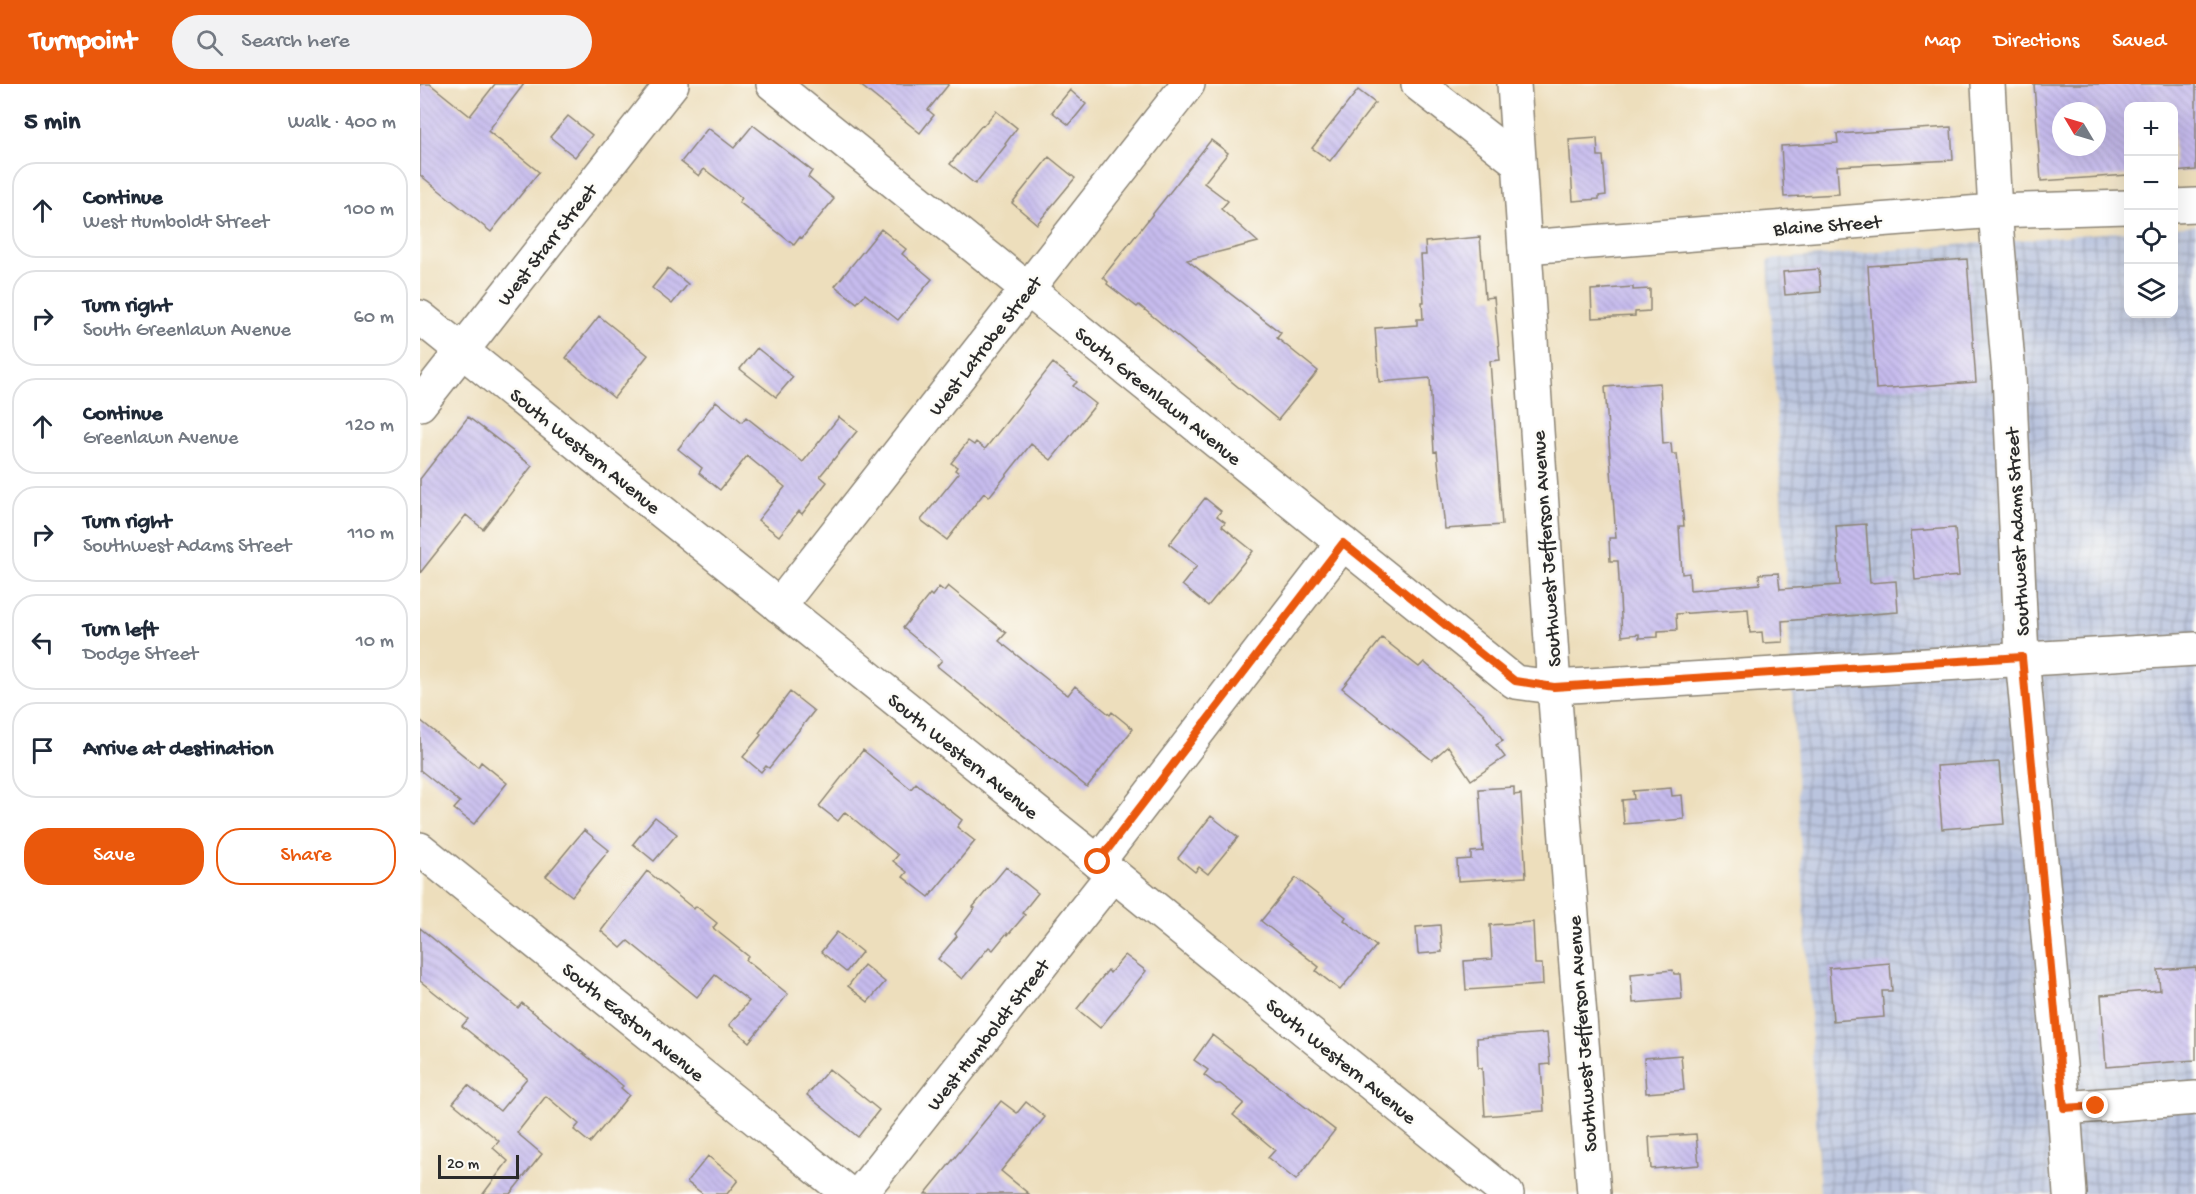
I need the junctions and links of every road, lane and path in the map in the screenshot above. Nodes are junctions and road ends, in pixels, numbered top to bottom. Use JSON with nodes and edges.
{"nodes":[{"id":1,"x":672,"y":84,"type":"edge"},
{"id":2,"x":773,"y":84,"type":"edge"},
{"id":3,"x":1188,"y":84,"type":"edge"},
{"id":4,"x":1418,"y":84,"type":"edge"},
{"id":5,"x":1514,"y":84,"type":"edge"},
{"id":6,"x":1988,"y":84,"type":"edge"},
{"id":7,"x":1519,"y":163,"type":"junction"},
{"id":8,"x":2196,"y":205,"type":"edge"},
{"id":9,"x":2178,"y":206,"type":"edge"},
{"id":10,"x":2124,"y":207,"type":"edge"},
{"id":11,"x":1995,"y":211,"type":"junction"},
{"id":12,"x":1526,"y":247,"type":"junction"},
{"id":13,"x":1027,"y":291,"type":"junction"},
{"id":14,"x":420,"y":317,"type":"edge"},
{"id":15,"x":462,"y":350,"type":"junction"},
{"id":16,"x":420,"y":404,"type":"edge"},
{"id":17,"x":1343,"y":543,"type":"junction"},
{"id":18,"x":779,"y":606,"type":"junction"},
{"id":19,"x":2196,"y":649,"type":"edge"},
{"id":20,"x":2022,"y":657,"type":"junction"},
{"id":21,"x":1554,"y":687,"type":"junction"},
{"id":22,"x":420,"y":849,"type":"edge"},
{"id":23,"x":1105,"y":868,"type":"junction"},
{"id":24,"x":2196,"y":1098,"type":"edge"},
{"id":25,"x":2064,"y":1108,"type":"junction"},
{"id":26,"x":849,"y":1194,"type":"edge"},
{"id":27,"x":860,"y":1194,"type":"edge"},
{"id":28,"x":1507,"y":1194,"type":"edge"},
{"id":29,"x":1594,"y":1194,"type":"edge"},
{"id":30,"x":2070,"y":1194,"type":"edge"}],
"edges":[{"from":1,"to":15,"type":"street","name":"West Starr Street"},
{"from":2,"to":13,"type":"street","name":"South Greenlawn Avenue"},
{"from":3,"to":13,"type":"street","name":"West Latrobe Street"},
{"from":4,"to":7,"type":"street"},
{"from":5,"to":7,"type":"street","name":"Southwest Jefferson Avenue"},
{"from":6,"to":11,"type":"street","name":"Southwest Adams Street"},
{"from":7,"to":12,"type":"street","name":"Southwest Jefferson Avenue"},
{"from":8,"to":9,"type":"street"},
{"from":10,"to":11,"type":"street","name":"Blaine Street"},
{"from":11,"to":12,"type":"street","name":"Blaine Street"},
{"from":11,"to":20,"type":"street","name":"Southwest Adams Street"},
{"from":12,"to":21,"type":"street","name":"Southwest Jefferson Avenue"},
{"from":13,"to":17,"type":"street","name":"South Greenlawn Avenue"},
{"from":13,"to":18,"type":"street","name":"West Latrobe Street"},
{"from":14,"to":15,"type":"street","name":"South Western Avenue"},
{"from":15,"to":16,"type":"street","name":"West Starr Street"},
{"from":15,"to":18,"type":"street","name":"South Western Avenue"},
{"from":17,"to":21,"type":"street","name":"South Greenlawn Avenue"},
{"from":17,"to":23,"type":"street","name":"West Humboldt Street"},
{"from":18,"to":23,"type":"street","name":"South Western Avenue"},
{"from":19,"to":20,"type":"street","name":"South Greenlawn Avenue"},
{"from":20,"to":21,"type":"street","name":"South Greenlawn Avenue"},
{"from":20,"to":25,"type":"street","name":"Southwest Adams Street"},
{"from":21,"to":29,"type":"street","name":"Southwest Jefferson Avenue"},
{"from":22,"to":26,"type":"street","name":"South Easton Avenue"},
{"from":23,"to":27,"type":"street","name":"West Humboldt Street"},
{"from":23,"to":28,"type":"street","name":"South Western Avenue"},
{"from":24,"to":25,"type":"street"},
{"from":25,"to":30,"type":"street","name":"Southwest Adams Street"}]}
